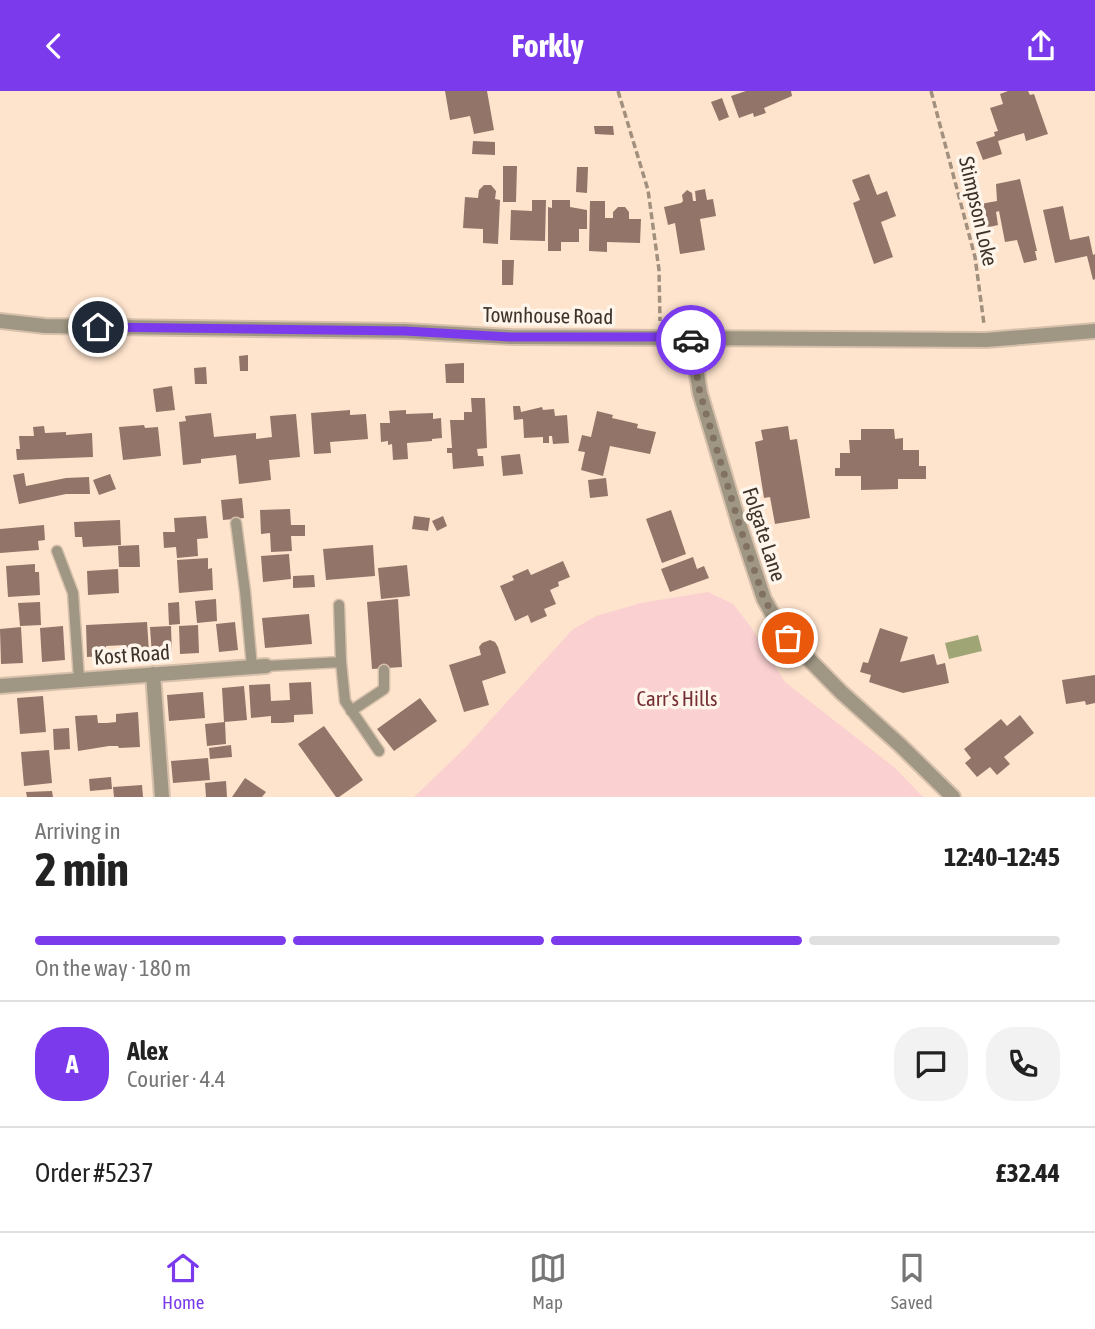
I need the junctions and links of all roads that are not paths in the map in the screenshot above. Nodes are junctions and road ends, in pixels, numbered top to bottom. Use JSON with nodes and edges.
{"nodes":[{"id":1,"x":0,"y":321,"type":"edge"},
{"id":2,"x":1095,"y":331,"type":"edge"},
{"id":3,"x":691,"y":337,"type":"junction"},
{"id":4,"x":236,"y":523,"type":"dead end"},
{"id":5,"x":57,"y":551,"type":"dead end"},
{"id":6,"x":339,"y":605,"type":"dead end"},
{"id":7,"x":341,"y":662,"type":"junction"},
{"id":8,"x":259,"y":667,"type":"junction"},
{"id":9,"x":384,"y":670,"type":"dead end"},
{"id":10,"x":153,"y":674,"type":"junction"},
{"id":11,"x":79,"y":679,"type":"junction"},
{"id":12,"x":0,"y":686,"type":"edge"},
{"id":13,"x":351,"y":711,"type":"junction"},
{"id":14,"x":379,"y":751,"type":"dead end"},
{"id":15,"x":162,"y":797,"type":"edge"},
{"id":16,"x":953,"y":797,"type":"edge"}],
"edges":[{"from":1,"to":3,"type":"street","name":"Townhouse Road"},
{"from":2,"to":3,"type":"street","name":"Townhouse Road"},
{"from":3,"to":16,"type":"street","name":"Folgate Lane"},
{"from":4,"to":8,"type":"lane"},
{"from":5,"to":11,"type":"lane"},
{"from":6,"to":7,"type":"lane"},
{"from":7,"to":8,"type":"lane"},
{"from":7,"to":13,"type":"lane"},
{"from":8,"to":10,"type":"street","name":"Kost Road"},
{"from":9,"to":13,"type":"lane"},
{"from":10,"to":11,"type":"street","name":"Kost Road"},
{"from":10,"to":15,"type":"street"},
{"from":11,"to":12,"type":"street","name":"Kost Road"},
{"from":13,"to":14,"type":"lane"}]}
